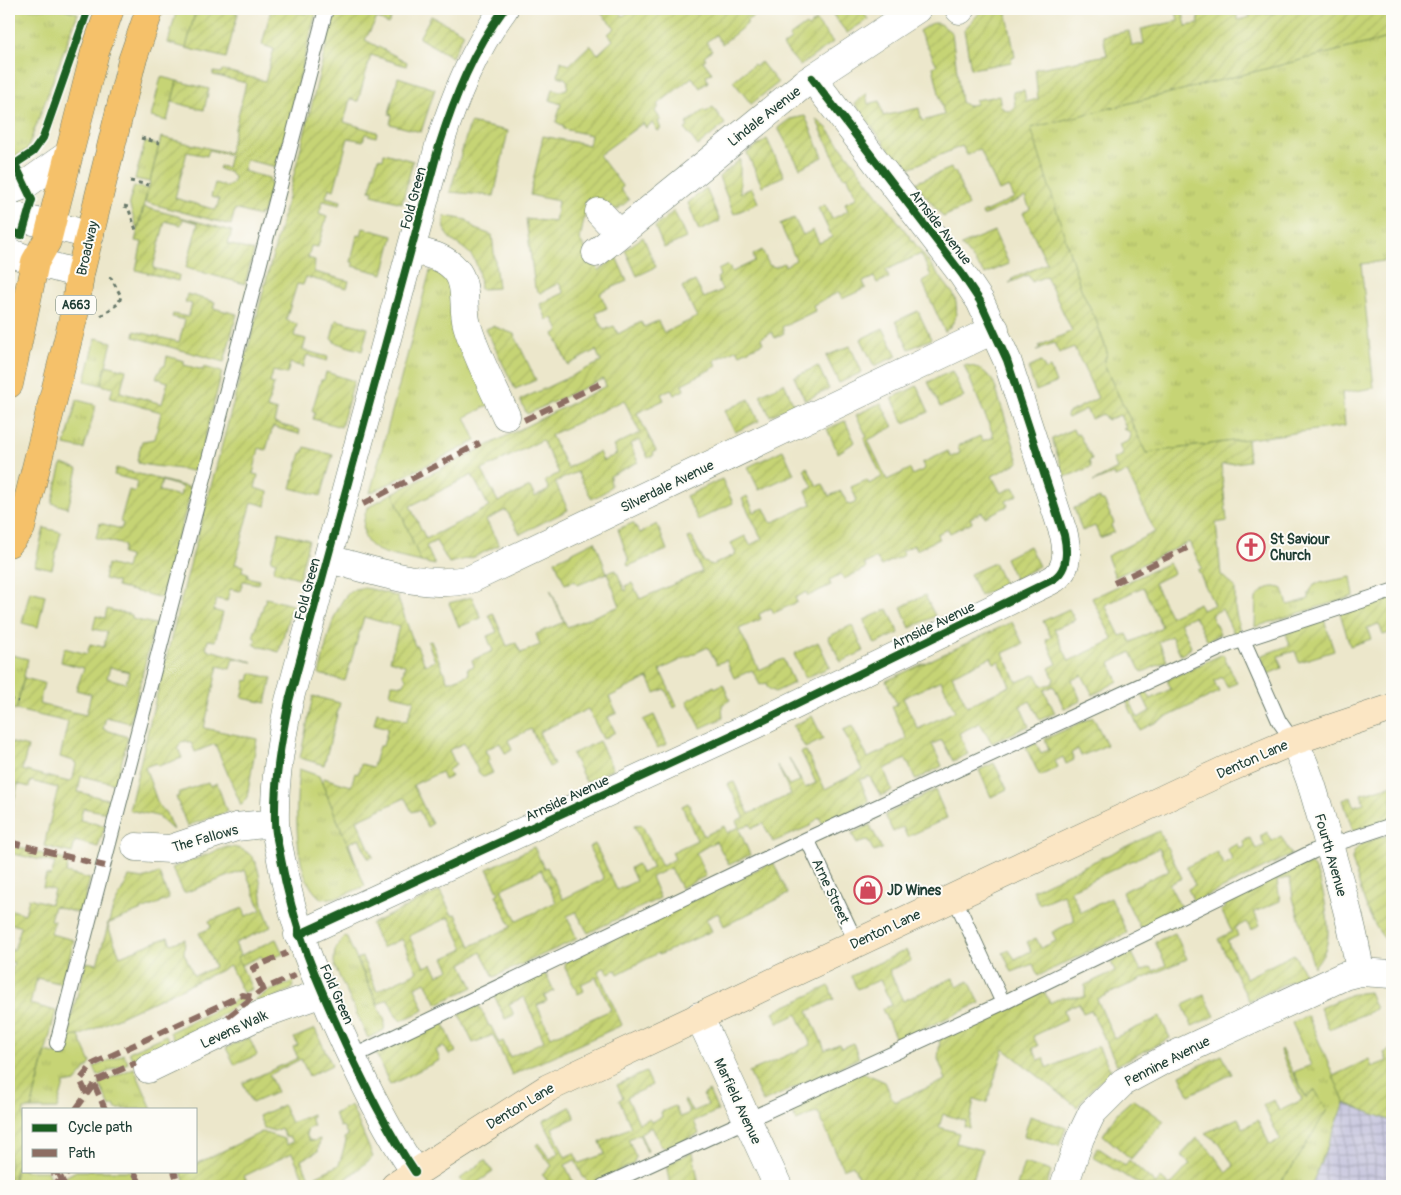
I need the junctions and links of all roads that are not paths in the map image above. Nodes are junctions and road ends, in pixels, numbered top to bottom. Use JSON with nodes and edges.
{"nodes":[{"id":1,"x":110,"y":9,"type":"edge"},
{"id":2,"x":150,"y":9,"type":"edge"},
{"id":3,"x":326,"y":9,"type":"edge"},
{"id":4,"x":504,"y":9,"type":"edge"},
{"id":5,"x":917,"y":9,"type":"edge"},
{"id":6,"x":812,"y":78,"type":"junction"},
{"id":7,"x":69,"y":154,"type":"junction"},
{"id":8,"x":9,"y":191,"type":"edge"},
{"id":9,"x":599,"y":212,"type":"dead end"},
{"id":10,"x":9,"y":215,"type":"edge"},
{"id":11,"x":51,"y":225,"type":"junction"},
{"id":12,"x":619,"y":233,"type":"junction"},
{"id":13,"x":90,"y":235,"type":"junction"},
{"id":14,"x":412,"y":250,"type":"junction"},
{"id":15,"x":9,"y":252,"type":"edge"},
{"id":16,"x":596,"y":253,"type":"dead end"},
{"id":17,"x":35,"y":262,"type":"junction"},
{"id":18,"x":92,"y":275,"type":"junction"},
{"id":19,"x":995,"y":329,"type":"junction"},
{"id":20,"x":9,"y":384,"type":"edge"},
{"id":21,"x":506,"y":416,"type":"dead end"},
{"id":22,"x":9,"y":543,"type":"edge"},
{"id":23,"x":328,"y":560,"type":"junction"},
{"id":24,"x":1392,"y":591,"type":"edge"},
{"id":25,"x":1244,"y":642,"type":"junction"},
{"id":26,"x":1392,"y":708,"type":"edge"},
{"id":27,"x":1294,"y":740,"type":"junction"},
{"id":28,"x":275,"y":823,"type":"junction"},
{"id":29,"x":1392,"y":825,"type":"edge"},
{"id":30,"x":807,"y":839,"type":"junction"},
{"id":31,"x":1329,"y":846,"type":"junction"},
{"id":32,"x":136,"y":847,"type":"dead end"},
{"id":33,"x":954,"y":897,"type":"junction"},
{"id":34,"x":298,"y":935,"type":"junction"},
{"id":35,"x":856,"y":942,"type":"junction"},
{"id":36,"x":1360,"y":972,"type":"junction"},
{"id":37,"x":1392,"y":974,"type":"edge"},
{"id":38,"x":322,"y":994,"type":"junction"},
{"id":39,"x":1003,"y":1003,"type":"junction"},
{"id":40,"x":699,"y":1016,"type":"junction"},
{"id":41,"x":57,"y":1043,"type":"dead end"},
{"id":42,"x":352,"y":1057,"type":"junction"},
{"id":43,"x":148,"y":1069,"type":"dead end"},
{"id":44,"x":747,"y":1119,"type":"junction"},
{"id":45,"x":405,"y":1179,"type":"edge"},
{"id":46,"x":603,"y":1186,"type":"edge"},
{"id":47,"x":778,"y":1186,"type":"edge"},
{"id":48,"x":1064,"y":1186,"type":"edge"}],
"edges":[{"from":1,"to":7,"type":"highway"},
{"from":2,"to":13,"type":"highway","name":"Broadway","number":"A663"},
{"from":3,"to":41,"type":"lane"},
{"from":4,"to":14,"type":"street","name":"Fold Green"},
{"from":5,"to":6,"type":"street","name":"Lindale Avenue"},
{"from":6,"to":12,"type":"street","name":"Lindale Avenue"},
{"from":6,"to":19,"type":"street","name":"Arnside Avenue"},
{"from":7,"to":8,"type":"street"},
{"from":7,"to":11,"type":"highway"},
{"from":9,"to":12,"type":"street"},
{"from":10,"to":11,"type":"street"},
{"from":11,"to":13,"type":"street"},
{"from":11,"to":17,"type":"highway"},
{"from":12,"to":16,"type":"street","name":"Lindale Avenue"},
{"from":13,"to":18,"type":"highway","name":"Broadway","number":"A663"},
{"from":14,"to":21,"type":"street","name":"Fold Green"},
{"from":14,"to":23,"type":"street","name":"Fold Green"},
{"from":15,"to":17,"type":"street"},
{"from":17,"to":18,"type":"street"},
{"from":17,"to":20,"type":"highway"},
{"from":18,"to":22,"type":"highway","name":"Broadway","number":"A663"},
{"from":19,"to":23,"type":"street","name":"Silverdale Avenue"},
{"from":19,"to":34,"type":"street","name":"Arnside Avenue"},
{"from":23,"to":28,"type":"street","name":"Fold Green"},
{"from":24,"to":25,"type":"lane"},
{"from":25,"to":27,"type":"lane"},
{"from":25,"to":30,"type":"lane"},
{"from":26,"to":27,"type":"street","name":"Denton Lane"},
{"from":27,"to":31,"type":"street","name":"Fourth Avenue"},
{"from":27,"to":33,"type":"street","name":"Denton Lane"},
{"from":28,"to":32,"type":"street","name":"The Fallows"},
{"from":28,"to":34,"type":"street","name":"Fold Green"},
{"from":29,"to":31,"type":"lane"},
{"from":30,"to":35,"type":"lane","name":"Arne Street"},
{"from":30,"to":42,"type":"lane"},
{"from":31,"to":36,"type":"street","name":"Fourth Avenue"},
{"from":31,"to":39,"type":"lane"},
{"from":33,"to":35,"type":"street","name":"Denton Lane"},
{"from":33,"to":39,"type":"lane"},
{"from":34,"to":38,"type":"street","name":"Fold Green"},
{"from":35,"to":40,"type":"street","name":"Denton Lane"},
{"from":36,"to":37,"type":"street"},
{"from":36,"to":48,"type":"street","name":"Pennine Avenue"},
{"from":38,"to":42,"type":"street","name":"Fold Green"},
{"from":38,"to":43,"type":"street","name":"Levens Walk"},
{"from":39,"to":44,"type":"lane"},
{"from":40,"to":44,"type":"street","name":"Marfield Avenue"},
{"from":40,"to":45,"type":"street","name":"Denton Lane"},
{"from":42,"to":45,"type":"street","name":"Fold Green"},
{"from":44,"to":46,"type":"lane"},
{"from":44,"to":47,"type":"street","name":"Marfield Avenue"}]}
